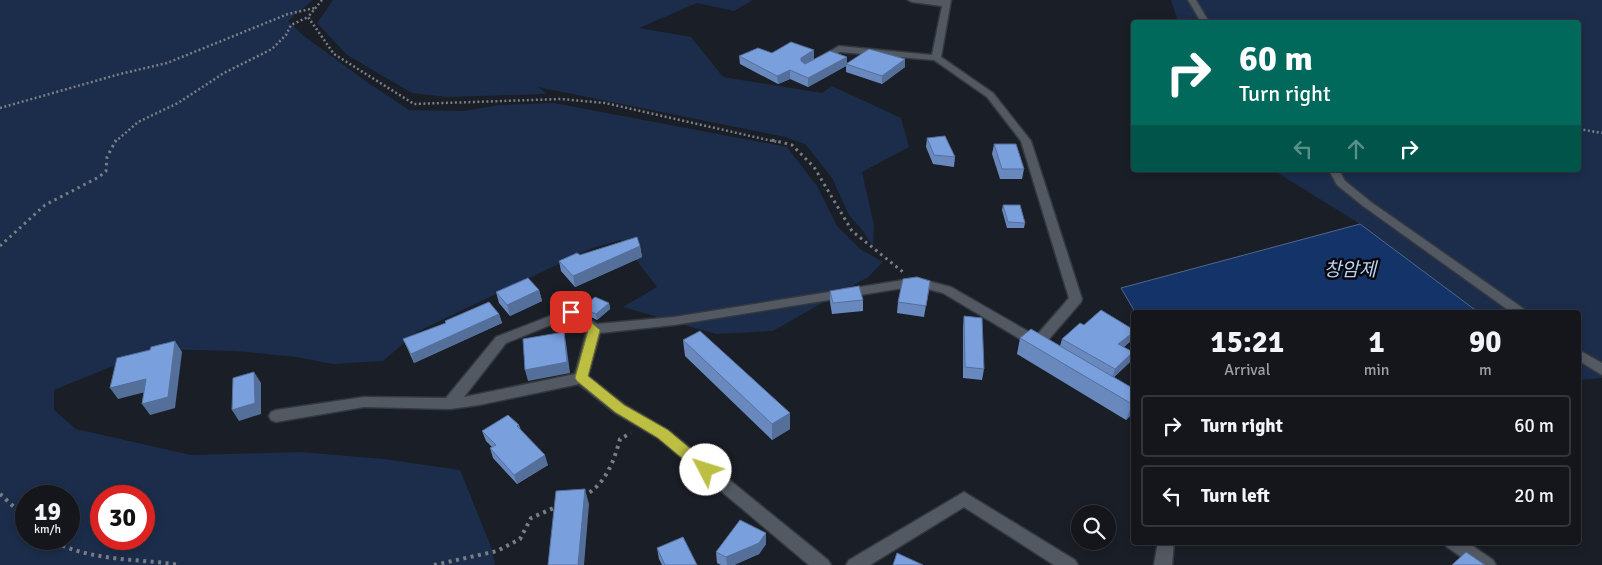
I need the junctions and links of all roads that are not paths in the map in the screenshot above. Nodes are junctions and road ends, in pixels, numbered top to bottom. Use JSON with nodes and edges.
{"nodes":[{"id":1,"x":912,"y":0,"type":"edge"},
{"id":2,"x":1192,"y":0,"type":"edge"},
{"id":3,"x":946,"y":2,"type":"edge"},
{"id":4,"x":1204,"y":20,"type":"edge"},
{"id":5,"x":936,"y":58,"type":"junction"},
{"id":6,"x":814,"y":63,"type":"edge"},
{"id":7,"x":1335,"y":172,"type":"edge"},
{"id":8,"x":1516,"y":310,"type":"edge"},
{"id":9,"x":594,"y":330,"type":"junction"},
{"id":10,"x":1037,"y":343,"type":"junction"},
{"id":11,"x":1054,"y":352,"type":"edge"},
{"id":12,"x":1581,"y":356,"type":"edge"},
{"id":13,"x":1602,"y":370,"type":"edge"},
{"id":14,"x":581,"y":378,"type":"junction"},
{"id":15,"x":450,"y":404,"type":"junction"},
{"id":16,"x":276,"y":416,"type":"dead end"},
{"id":17,"x":1166,"y":545,"type":"edge"},
{"id":18,"x":1457,"y":545,"type":"edge"},
{"id":19,"x":822,"y":565,"type":"edge"},
{"id":20,"x":855,"y":565,"type":"edge"},
{"id":21,"x":1069,"y":565,"type":"edge"},
{"id":22,"x":1163,"y":565,"type":"edge"},
{"id":23,"x":1487,"y":565,"type":"edge"}],
"edges":[{"from":1,"to":3,"type":"street"},
{"from":2,"to":4,"type":"street"},
{"from":3,"to":5,"type":"street"},
{"from":5,"to":6,"type":"street"},
{"from":5,"to":10,"type":"street"},
{"from":7,"to":8,"type":"street"},
{"from":9,"to":10,"type":"street"},
{"from":9,"to":14,"type":"street"},
{"from":9,"to":15,"type":"street"},
{"from":10,"to":11,"type":"street"},
{"from":12,"to":13,"type":"street"},
{"from":14,"to":15,"type":"street"},
{"from":14,"to":19,"type":"street"},
{"from":15,"to":16,"type":"street"},
{"from":17,"to":22,"type":"street"},
{"from":18,"to":23,"type":"street"},
{"from":20,"to":21,"type":"street"}]}
